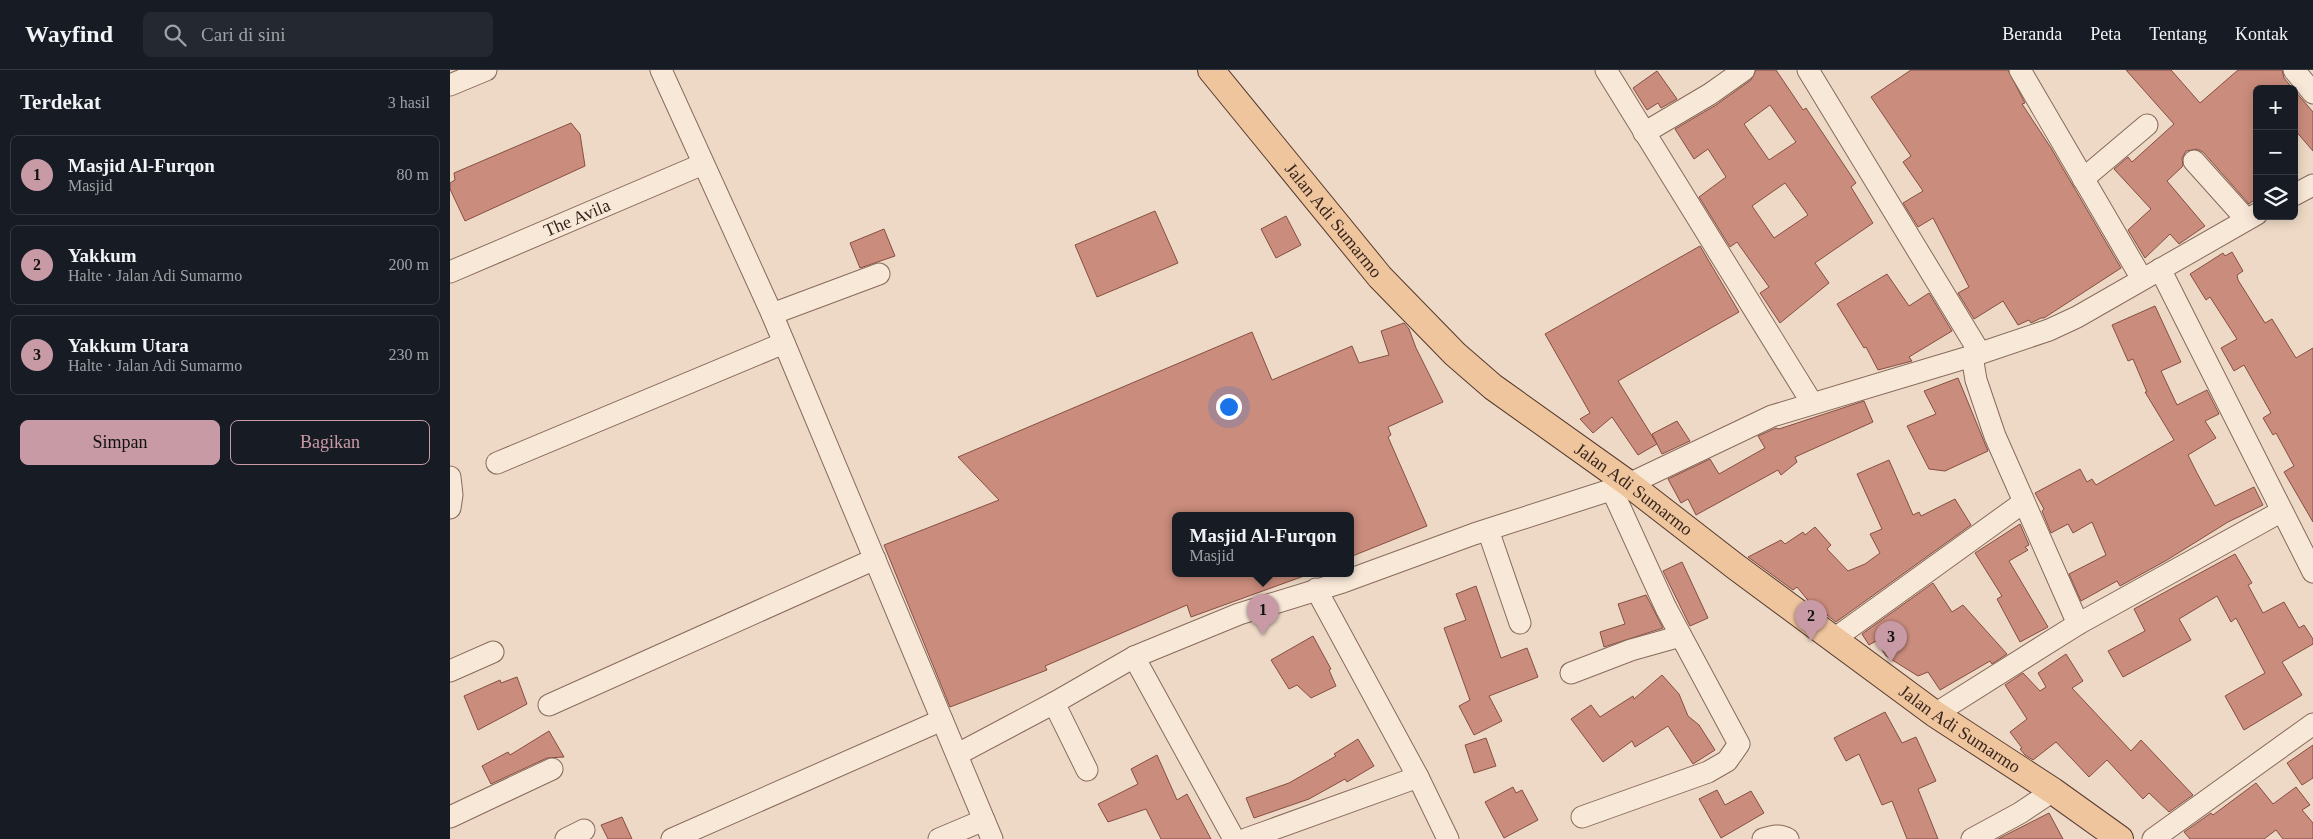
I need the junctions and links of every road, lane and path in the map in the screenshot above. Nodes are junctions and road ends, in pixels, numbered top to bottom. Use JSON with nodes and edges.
{"nodes":[{"id":1,"x":486,"y":70,"type":"edge"},
{"id":2,"x":661,"y":70,"type":"edge"},
{"id":3,"x":1211,"y":70,"type":"edge"},
{"id":4,"x":1606,"y":70,"type":"edge"},
{"id":5,"x":1744,"y":70,"type":"edge"},
{"id":6,"x":1808,"y":70,"type":"edge"},
{"id":7,"x":2020,"y":70,"type":"edge"},
{"id":8,"x":2294,"y":70,"type":"edge"},
{"id":9,"x":450,"y":85,"type":"edge"},
{"id":10,"x":2313,"y":93,"type":"edge"},
{"id":11,"x":2148,"y":125,"type":"dead end"},
{"id":12,"x":1644,"y":133,"type":"junction"},
{"id":13,"x":2194,"y":161,"type":"dead end"},
{"id":14,"x":703,"y":164,"type":"junction"},
{"id":15,"x":2083,"y":179,"type":"junction"},
{"id":16,"x":2313,"y":185,"type":"edge"},
{"id":17,"x":2298,"y":193,"type":"edge"},
{"id":18,"x":2252,"y":217,"type":"edge"},
{"id":19,"x":2160,"y":269,"type":"junction"},
{"id":20,"x":450,"y":272,"type":"edge"},
{"id":21,"x":879,"y":274,"type":"dead end"},
{"id":22,"x":2142,"y":280,"type":"junction"},
{"id":23,"x":772,"y":314,"type":"junction"},
{"id":24,"x":784,"y":343,"type":"junction"},
{"id":25,"x":1976,"y":354,"type":"junction"},
{"id":26,"x":1812,"y":404,"type":"junction"},
{"id":27,"x":497,"y":463,"type":"dead end"},
{"id":28,"x":450,"y":477,"type":"edge"},
{"id":29,"x":1620,"y":487,"type":"junction"},
{"id":30,"x":2024,"y":502,"type":"junction"},
{"id":31,"x":450,"y":508,"type":"edge"},
{"id":32,"x":2282,"y":511,"type":"junction"},
{"id":33,"x":1488,"y":530,"type":"junction"},
{"id":34,"x":875,"y":559,"type":"junction"},
{"id":35,"x":2313,"y":572,"type":"edge"},
{"id":36,"x":1354,"y":576,"type":"edge"},
{"id":37,"x":1351,"y":577,"type":"edge"},
{"id":38,"x":1316,"y":589,"type":"junction"},
{"id":39,"x":1520,"y":623,"type":"dead end"},
{"id":40,"x":2078,"y":624,"type":"junction"},
{"id":41,"x":1681,"y":636,"type":"junction"},
{"id":42,"x":1834,"y":639,"type":"junction"},
{"id":43,"x":493,"y":652,"type":"dead end"},
{"id":44,"x":1134,"y":657,"type":"junction"},
{"id":45,"x":450,"y":671,"type":"edge"},
{"id":46,"x":1571,"y":674,"type":"dead end"},
{"id":47,"x":1054,"y":702,"type":"junction"},
{"id":48,"x":548,"y":705,"type":"dead end"},
{"id":49,"x":1935,"y":714,"type":"junction"},
{"id":50,"x":942,"y":720,"type":"junction"},
{"id":51,"x":2313,"y":724,"type":"edge"},
{"id":52,"x":958,"y":754,"type":"junction"},
{"id":53,"x":552,"y":769,"type":"dead end"},
{"id":54,"x":1087,"y":770,"type":"dead end"},
{"id":55,"x":1418,"y":777,"type":"junction"},
{"id":56,"x":2054,"y":791,"type":"junction"},
{"id":57,"x":1582,"y":816,"type":"dead end"},
{"id":58,"x":450,"y":817,"type":"edge"},
{"id":59,"x":988,"y":829,"type":"edge"},
{"id":60,"x":1980,"y":837,"type":"edge"},
{"id":61,"x":672,"y":839,"type":"edge"},
{"id":62,"x":939,"y":839,"type":"edge"},
{"id":63,"x":1234,"y":839,"type":"edge"},
{"id":64,"x":1246,"y":839,"type":"edge"},
{"id":65,"x":1448,"y":839,"type":"edge"},
{"id":66,"x":1763,"y":839,"type":"edge"},
{"id":67,"x":1788,"y":839,"type":"edge"},
{"id":68,"x":2120,"y":839,"type":"edge"},
{"id":69,"x":2153,"y":839,"type":"edge"}],
"edges":[{"from":1,"to":9,"type":"street"},
{"from":2,"to":14,"type":"street"},
{"from":3,"to":29,"type":"main road","name":"Jalan Adi Sumarmo"},
{"from":4,"to":12,"type":"street"},
{"from":5,"to":12,"type":"street"},
{"from":6,"to":25,"type":"street"},
{"from":7,"to":15,"type":"street"},
{"from":8,"to":10,"type":"street"},
{"from":11,"to":15,"type":"street"},
{"from":12,"to":26,"type":"street"},
{"from":13,"to":18,"type":"street"},
{"from":14,"to":20,"type":"street","name":"The Avila"},
{"from":14,"to":23,"type":"street"},
{"from":15,"to":22,"type":"street"},
{"from":16,"to":17,"type":"street"},
{"from":18,"to":19,"type":"street"},
{"from":19,"to":22,"type":"street"},
{"from":19,"to":32,"type":"street"},
{"from":21,"to":23,"type":"street"},
{"from":22,"to":25,"type":"street"},
{"from":23,"to":24,"type":"street"},
{"from":24,"to":27,"type":"street"},
{"from":24,"to":34,"type":"street"},
{"from":25,"to":26,"type":"street"},
{"from":25,"to":30,"type":"street"},
{"from":26,"to":29,"type":"street"},
{"from":28,"to":31,"type":"street"},
{"from":29,"to":33,"type":"street"},
{"from":29,"to":41,"type":"street"},
{"from":29,"to":42,"type":"main road","name":"Jalan Adi Sumarmo"},
{"from":30,"to":40,"type":"street"},
{"from":30,"to":42,"type":"street"},
{"from":32,"to":35,"type":"street"},
{"from":32,"to":40,"type":"street"},
{"from":33,"to":36,"type":"street"},
{"from":33,"to":39,"type":"street"},
{"from":34,"to":48,"type":"street"},
{"from":34,"to":50,"type":"street"},
{"from":37,"to":38,"type":"street"},
{"from":38,"to":44,"type":"street"},
{"from":38,"to":55,"type":"street"},
{"from":40,"to":49,"type":"street"},
{"from":41,"to":46,"type":"street"},
{"from":41,"to":57,"type":"street"},
{"from":42,"to":49,"type":"main road","name":"Jalan Adi Sumarmo"},
{"from":43,"to":45,"type":"street"},
{"from":44,"to":47,"type":"street"},
{"from":44,"to":63,"type":"street"},
{"from":47,"to":52,"type":"street"},
{"from":47,"to":54,"type":"street"},
{"from":49,"to":56,"type":"main road","name":"Jalan Adi Sumarmo"},
{"from":50,"to":52,"type":"street"},
{"from":50,"to":61,"type":"street"},
{"from":51,"to":69,"type":"street"},
{"from":52,"to":59,"type":"street"},
{"from":53,"to":58,"type":"street"},
{"from":55,"to":64,"type":"street"},
{"from":55,"to":65,"type":"street"},
{"from":56,"to":60,"type":"street"},
{"from":56,"to":68,"type":"main road","name":"Jalan Adi Sumarmo"},
{"from":59,"to":62,"type":"street"},
{"from":66,"to":67,"type":"street"}]}
